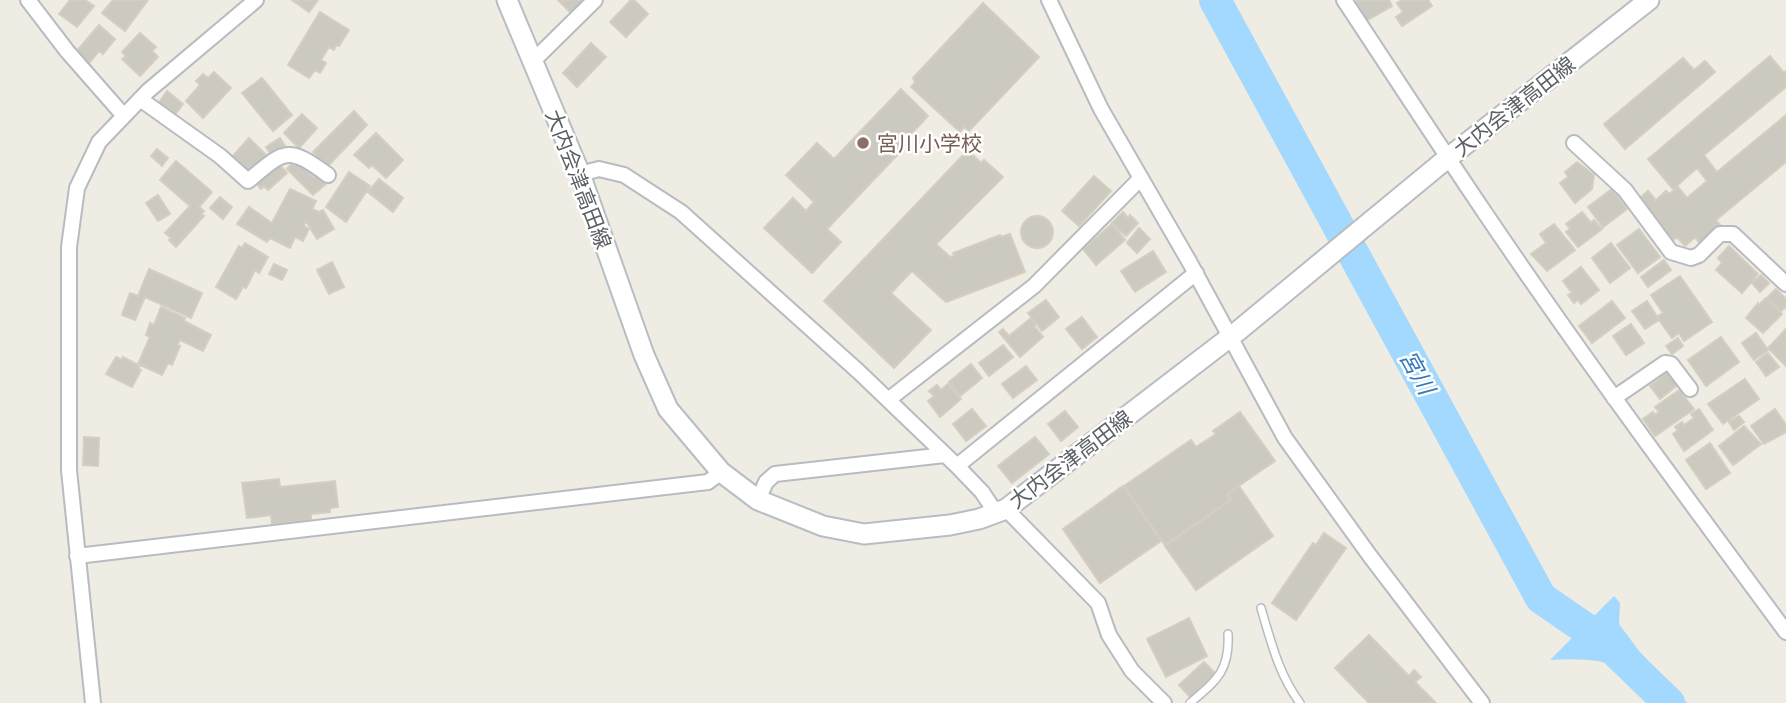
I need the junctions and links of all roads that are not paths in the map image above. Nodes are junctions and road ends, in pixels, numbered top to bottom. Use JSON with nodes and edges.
{"nodes":[{"id":1,"x":27,"y":0,"type":"edge"},
{"id":2,"x":256,"y":0,"type":"edge"},
{"id":3,"x":507,"y":0,"type":"edge"},
{"id":4,"x":594,"y":0,"type":"edge"},
{"id":5,"x":1049,"y":0,"type":"edge"},
{"id":6,"x":1344,"y":0,"type":"edge"},
{"id":7,"x":1649,"y":0,"type":"edge"},
{"id":8,"x":532,"y":62,"type":"junction"},
{"id":9,"x":140,"y":99,"type":"junction"},
{"id":10,"x":124,"y":116,"type":"junction"},
{"id":11,"x":1574,"y":143,"type":"dead end"},
{"id":12,"x":1444,"y":161,"type":"junction"},
{"id":13,"x":580,"y":173,"type":"junction"},
{"id":14,"x":328,"y":175,"type":"dead end"},
{"id":15,"x":1141,"y":178,"type":"junction"},
{"id":16,"x":1196,"y":273,"type":"junction"},
{"id":17,"x":1786,"y":284,"type":"edge"},
{"id":18,"x":1234,"y":333,"type":"junction"},
{"id":19,"x":1690,"y":389,"type":"dead end"},
{"id":20,"x":1614,"y":398,"type":"junction"},
{"id":21,"x":888,"y":400,"type":"junction"},
{"id":22,"x":945,"y":455,"type":"junction"},
{"id":23,"x":957,"y":466,"type":"junction"},
{"id":24,"x":721,"y":472,"type":"junction"},
{"id":25,"x":758,"y":500,"type":"junction"},
{"id":26,"x":1001,"y":511,"type":"junction"},
{"id":27,"x":77,"y":556,"type":"junction"},
{"id":28,"x":1261,"y":608,"type":"dead end"},
{"id":29,"x":1786,"y":632,"type":"edge"},
{"id":30,"x":1228,"y":634,"type":"dead end"},
{"id":31,"x":93,"y":703,"type":"edge"},
{"id":32,"x":1164,"y":703,"type":"edge"},
{"id":33,"x":1190,"y":703,"type":"edge"},
{"id":34,"x":1300,"y":703,"type":"edge"},
{"id":35,"x":1482,"y":703,"type":"edge"}],
"edges":[{"from":1,"to":10,"type":"street"},
{"from":2,"to":9,"type":"street"},
{"from":3,"to":8,"type":"main road","name":"大内会津高田線"},
{"from":4,"to":8,"type":"street"},
{"from":5,"to":15,"type":"street"},
{"from":6,"to":12,"type":"street"},
{"from":7,"to":12,"type":"main road","name":"大内会津高田線"},
{"from":8,"to":13,"type":"main road","name":"大内会津高田線"},
{"from":9,"to":10,"type":"street"},
{"from":9,"to":14,"type":"street"},
{"from":10,"to":27,"type":"street"},
{"from":11,"to":17,"type":"street"},
{"from":12,"to":18,"type":"main road","name":"大内会津高田線"},
{"from":12,"to":20,"type":"street"},
{"from":13,"to":21,"type":"street"},
{"from":13,"to":24,"type":"main road","name":"大内会津高田線"},
{"from":15,"to":16,"type":"street"},
{"from":15,"to":21,"type":"street"},
{"from":16,"to":18,"type":"street"},
{"from":16,"to":23,"type":"street"},
{"from":18,"to":26,"type":"main road","name":"大内会津高田線"},
{"from":18,"to":35,"type":"street"},
{"from":19,"to":20,"type":"street"},
{"from":20,"to":29,"type":"street"},
{"from":21,"to":22,"type":"street"},
{"from":22,"to":23,"type":"street"},
{"from":22,"to":25,"type":"street"},
{"from":23,"to":26,"type":"street"},
{"from":24,"to":25,"type":"main road","name":"大内会津高田線"},
{"from":24,"to":27,"type":"street"},
{"from":25,"to":26,"type":"main road","name":"大内会津高田線"},
{"from":26,"to":32,"type":"street"},
{"from":27,"to":31,"type":"street"},
{"from":28,"to":34,"type":"lane"},
{"from":30,"to":33,"type":"lane"}]}
